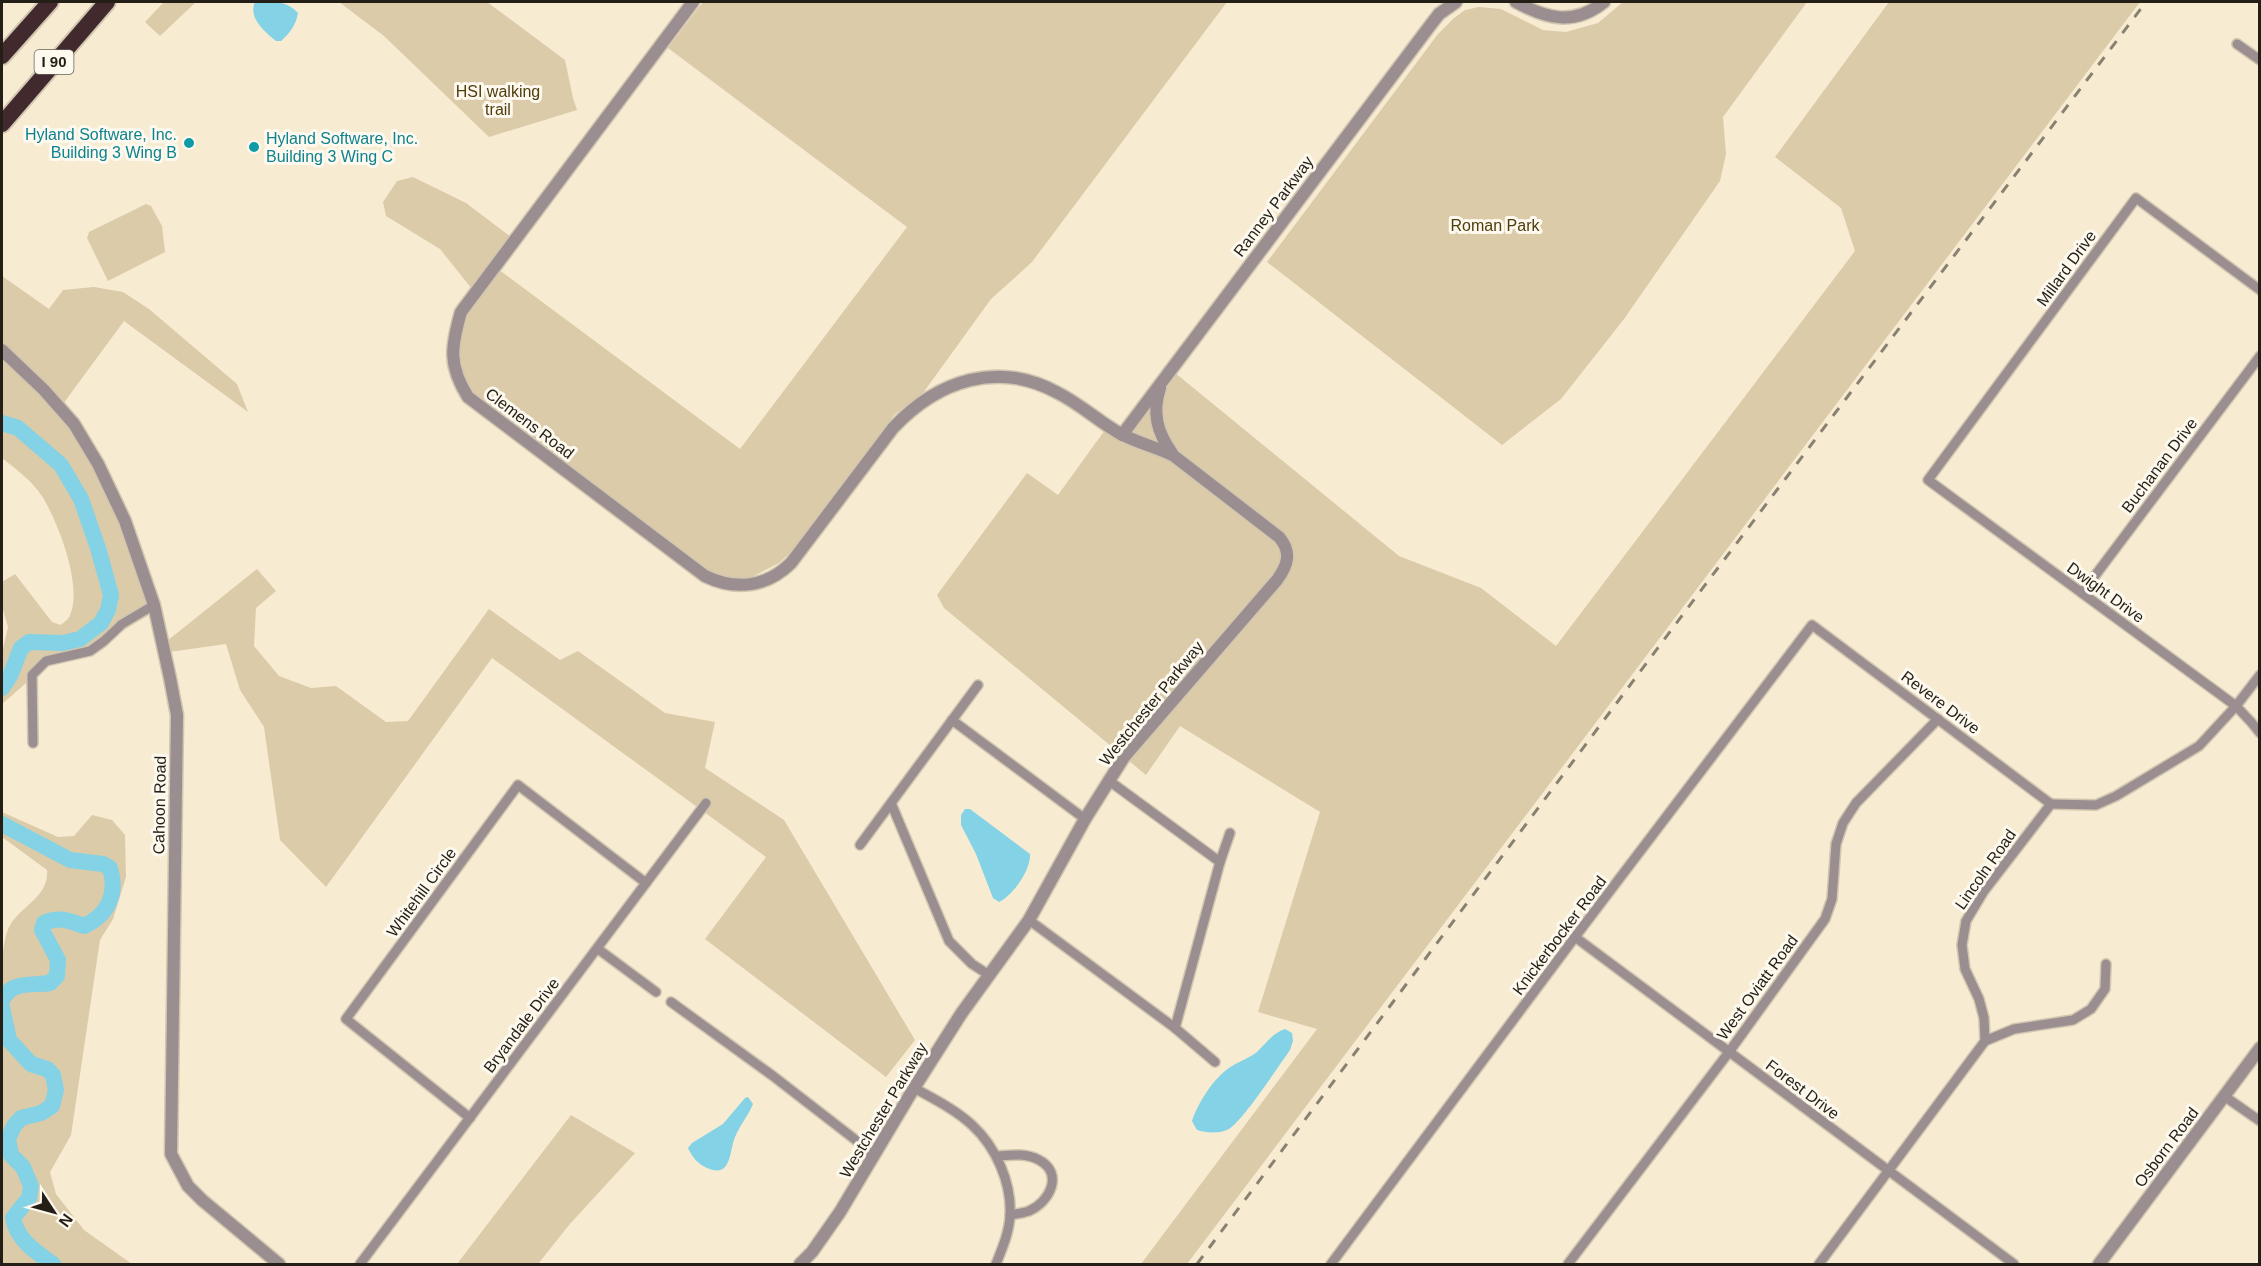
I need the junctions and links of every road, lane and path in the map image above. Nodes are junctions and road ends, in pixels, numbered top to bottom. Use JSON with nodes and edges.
{"nodes":[{"id":1,"x":50,"y":2,"type":"edge"},
{"id":2,"x":107,"y":2,"type":"edge"},
{"id":3,"x":693,"y":2,"type":"edge"},
{"id":4,"x":1456,"y":2,"type":"edge"},
{"id":5,"x":1516,"y":2,"type":"edge"},
{"id":6,"x":1604,"y":2,"type":"edge"},
{"id":7,"x":2237,"y":44,"type":"dead end"},
{"id":8,"x":2,"y":56,"type":"edge"},
{"id":9,"x":2259,"y":60,"type":"edge"},
{"id":10,"x":2,"y":124,"type":"edge"},
{"id":11,"x":2259,"y":290,"type":"edge"},
{"id":12,"x":2,"y":350,"type":"edge"},
{"id":13,"x":2259,"y":356,"type":"edge"},
{"id":14,"x":1162,"y":381,"type":"junction"},
{"id":15,"x":928,"y":397,"type":"joint"},
{"id":16,"x":1122,"y":435,"type":"junction"},
{"id":17,"x":1174,"y":456,"type":"junction"},
{"id":18,"x":1928,"y":480,"type":"joint"},
{"id":19,"x":2082,"y":593,"type":"junction"},
{"id":20,"x":154,"y":605,"type":"junction"},
{"id":21,"x":1812,"y":625,"type":"joint"},
{"id":22,"x":2259,"y":675,"type":"edge"},
{"id":23,"x":978,"y":685,"type":"dead end"},
{"id":24,"x":2236,"y":706,"type":"junction"},
{"id":25,"x":1938,"y":719,"type":"junction"},
{"id":26,"x":952,"y":720,"type":"junction"},
{"id":27,"x":2259,"y":734,"type":"edge"},
{"id":28,"x":33,"y":744,"type":"dead end"},
{"id":29,"x":1108,"y":780,"type":"junction"},
{"id":30,"x":706,"y":803,"type":"dead end"},
{"id":31,"x":891,"y":803,"type":"junction"},
{"id":32,"x":2051,"y":804,"type":"junction"},
{"id":33,"x":1085,"y":819,"type":"junction"},
{"id":34,"x":1230,"y":833,"type":"dead end"},
{"id":35,"x":860,"y":845,"type":"dead end"},
{"id":36,"x":1220,"y":862,"type":"junction"},
{"id":37,"x":646,"y":882,"type":"junction"},
{"id":38,"x":1029,"y":920,"type":"junction"},
{"id":39,"x":1575,"y":937,"type":"junction"},
{"id":40,"x":598,"y":949,"type":"junction"},
{"id":41,"x":2106,"y":964,"type":"dead end"},
{"id":42,"x":989,"y":975,"type":"junction"},
{"id":43,"x":656,"y":992,"type":"dead end"},
{"id":44,"x":671,"y":1002,"type":"dead end"},
{"id":45,"x":1175,"y":1028,"type":"junction"},
{"id":46,"x":1985,"y":1041,"type":"junction"},
{"id":47,"x":2259,"y":1048,"type":"edge"},
{"id":48,"x":1729,"y":1052,"type":"junction"},
{"id":49,"x":1215,"y":1062,"type":"dead end"},
{"id":50,"x":914,"y":1088,"type":"junction"},
{"id":51,"x":2224,"y":1096,"type":"junction"},
{"id":52,"x":470,"y":1118,"type":"junction"},
{"id":53,"x":2259,"y":1122,"type":"edge"},
{"id":54,"x":997,"y":1156,"type":"junction"},
{"id":55,"x":873,"y":1159,"type":"junction"},
{"id":56,"x":1888,"y":1173,"type":"junction"},
{"id":57,"x":1010,"y":1215,"type":"junction"},
{"id":58,"x":279,"y":1264,"type":"edge"},
{"id":59,"x":360,"y":1264,"type":"edge"},
{"id":60,"x":800,"y":1264,"type":"edge"},
{"id":61,"x":996,"y":1264,"type":"edge"},
{"id":62,"x":1331,"y":1264,"type":"edge"},
{"id":63,"x":1569,"y":1264,"type":"edge"},
{"id":64,"x":1819,"y":1264,"type":"edge"},
{"id":65,"x":2014,"y":1264,"type":"edge"},
{"id":66,"x":2099,"y":1264,"type":"edge"}],
"edges":[{"from":1,"to":8,"type":"highway","number":"I 90"},
{"from":2,"to":10,"type":"highway","number":"I 90"},
{"from":3,"to":15,"type":"street","name":"Clemens Road"},
{"from":4,"to":14,"type":"street","name":"Ranney Parkway"},
{"from":5,"to":6,"type":"street"},
{"from":7,"to":9,"type":"street"},
{"from":11,"to":18,"type":"street","name":"Millard Drive"},
{"from":12,"to":20,"type":"street","name":"Cahoon Road"},
{"from":13,"to":19,"type":"street","name":"Buchanan Drive"},
{"from":14,"to":16,"type":"street","name":"Ranney Parkway"},
{"from":14,"to":17,"type":"street"},
{"from":15,"to":16,"type":"street","name":"Westchester Parkway"},
{"from":16,"to":17,"type":"street","name":"Westchester Parkway"},
{"from":17,"to":29,"type":"street","name":"Westchester Parkway"},
{"from":18,"to":19,"type":"street","name":"Dwight Drive"},
{"from":19,"to":24,"type":"street","name":"Dwight Drive"},
{"from":20,"to":28,"type":"street"},
{"from":20,"to":58,"type":"street","name":"Cahoon Road"},
{"from":21,"to":25,"type":"street","name":"Revere Drive"},
{"from":21,"to":39,"type":"street","name":"Knickerbocker Road"},
{"from":22,"to":24,"type":"street"},
{"from":23,"to":26,"type":"street"},
{"from":24,"to":27,"type":"street","name":"Dwight Drive"},
{"from":24,"to":32,"type":"street"},
{"from":25,"to":32,"type":"street","name":"Revere Drive"},
{"from":25,"to":48,"type":"street","name":"West Oviatt Road"},
{"from":26,"to":31,"type":"street"},
{"from":26,"to":33,"type":"street"},
{"from":29,"to":33,"type":"street","name":"Westchester Parkway"},
{"from":29,"to":36,"type":"street"},
{"from":30,"to":37,"type":"street","name":"Bryandale Drive"},
{"from":31,"to":35,"type":"street"},
{"from":31,"to":42,"type":"street"},
{"from":32,"to":46,"type":"street","name":"Lincoln Road"},
{"from":33,"to":38,"type":"street","name":"Westchester Parkway"},
{"from":34,"to":36,"type":"street"},
{"from":36,"to":45,"type":"street"},
{"from":37,"to":40,"type":"street","name":"Bryandale Drive"},
{"from":37,"to":52,"type":"street","name":"Whitehill Circle"},
{"from":38,"to":42,"type":"street","name":"Westchester Parkway"},
{"from":38,"to":45,"type":"street"},
{"from":39,"to":48,"type":"street","name":"Forest Drive"},
{"from":39,"to":62,"type":"street","name":"Knickerbocker Road"},
{"from":40,"to":43,"type":"street"},
{"from":40,"to":52,"type":"street","name":"Bryandale Drive"},
{"from":41,"to":46,"type":"street"},
{"from":42,"to":50,"type":"street","name":"Westchester Parkway"},
{"from":44,"to":55,"type":"street"},
{"from":45,"to":49,"type":"street"},
{"from":46,"to":56,"type":"street"},
{"from":47,"to":51,"type":"street","name":"Osborn Road"},
{"from":48,"to":56,"type":"street","name":"Forest Drive"},
{"from":48,"to":63,"type":"street","name":"West Oviatt Road"},
{"from":50,"to":54,"type":"street"},
{"from":50,"to":55,"type":"street","name":"Westchester Parkway"},
{"from":51,"to":53,"type":"street"},
{"from":51,"to":66,"type":"street","name":"Osborn Road"},
{"from":52,"to":59,"type":"street","name":"Bryandale Drive"},
{"from":54,"to":57,"type":"street"},
{"from":54,"to":57,"type":"street"},
{"from":55,"to":60,"type":"street","name":"Westchester Parkway"},
{"from":56,"to":64,"type":"street"},
{"from":56,"to":65,"type":"street","name":"Forest Drive"},
{"from":57,"to":61,"type":"street"}]}
